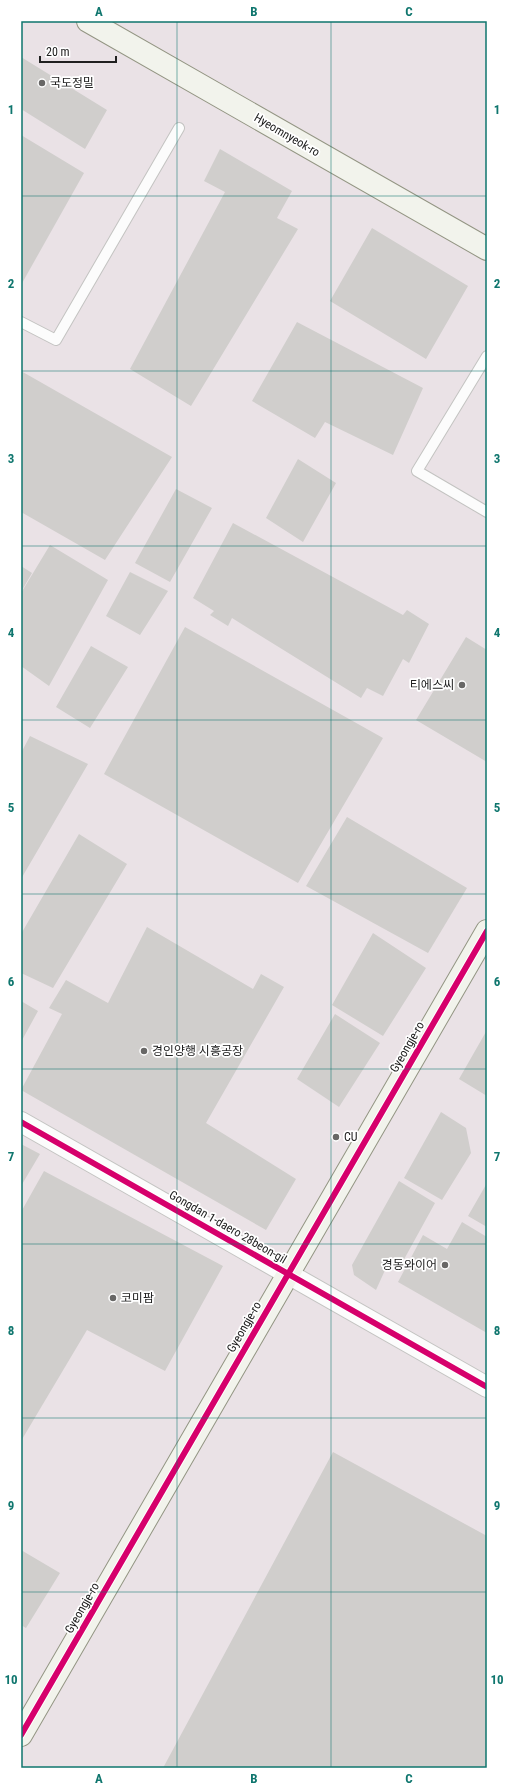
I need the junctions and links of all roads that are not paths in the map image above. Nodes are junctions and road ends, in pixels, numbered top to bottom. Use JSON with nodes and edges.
{"nodes":[{"id":1,"x":88,"y":21,"type":"edge"},
{"id":2,"x":178,"y":128,"type":"dead end"},
{"id":3,"x":487,"y":249,"type":"edge"},
{"id":4,"x":21,"y":322,"type":"edge"},
{"id":5,"x":487,"y":356,"type":"edge"},
{"id":6,"x":487,"y":512,"type":"edge"},
{"id":7,"x":487,"y":931,"type":"edge"},
{"id":8,"x":21,"y":1122,"type":"edge"},
{"id":9,"x":288,"y":1274,"type":"junction"},
{"id":10,"x":487,"y":1387,"type":"edge"},
{"id":11,"x":21,"y":1735,"type":"edge"}],
"edges":[{"from":1,"to":3,"type":"street","name":"Hyeomnyeok-ro"},
{"from":2,"to":4,"type":"lane"},
{"from":5,"to":6,"type":"lane"},
{"from":7,"to":9,"type":"street","name":"Gyeongje-ro"},
{"from":8,"to":9,"type":"street","name":"Gongdan 1-daero 28beon-gil"},
{"from":9,"to":10,"type":"street","name":"Gongdan 1-daero 28beon-gil"},
{"from":9,"to":11,"type":"street","name":"Gyeongje-ro"}]}
